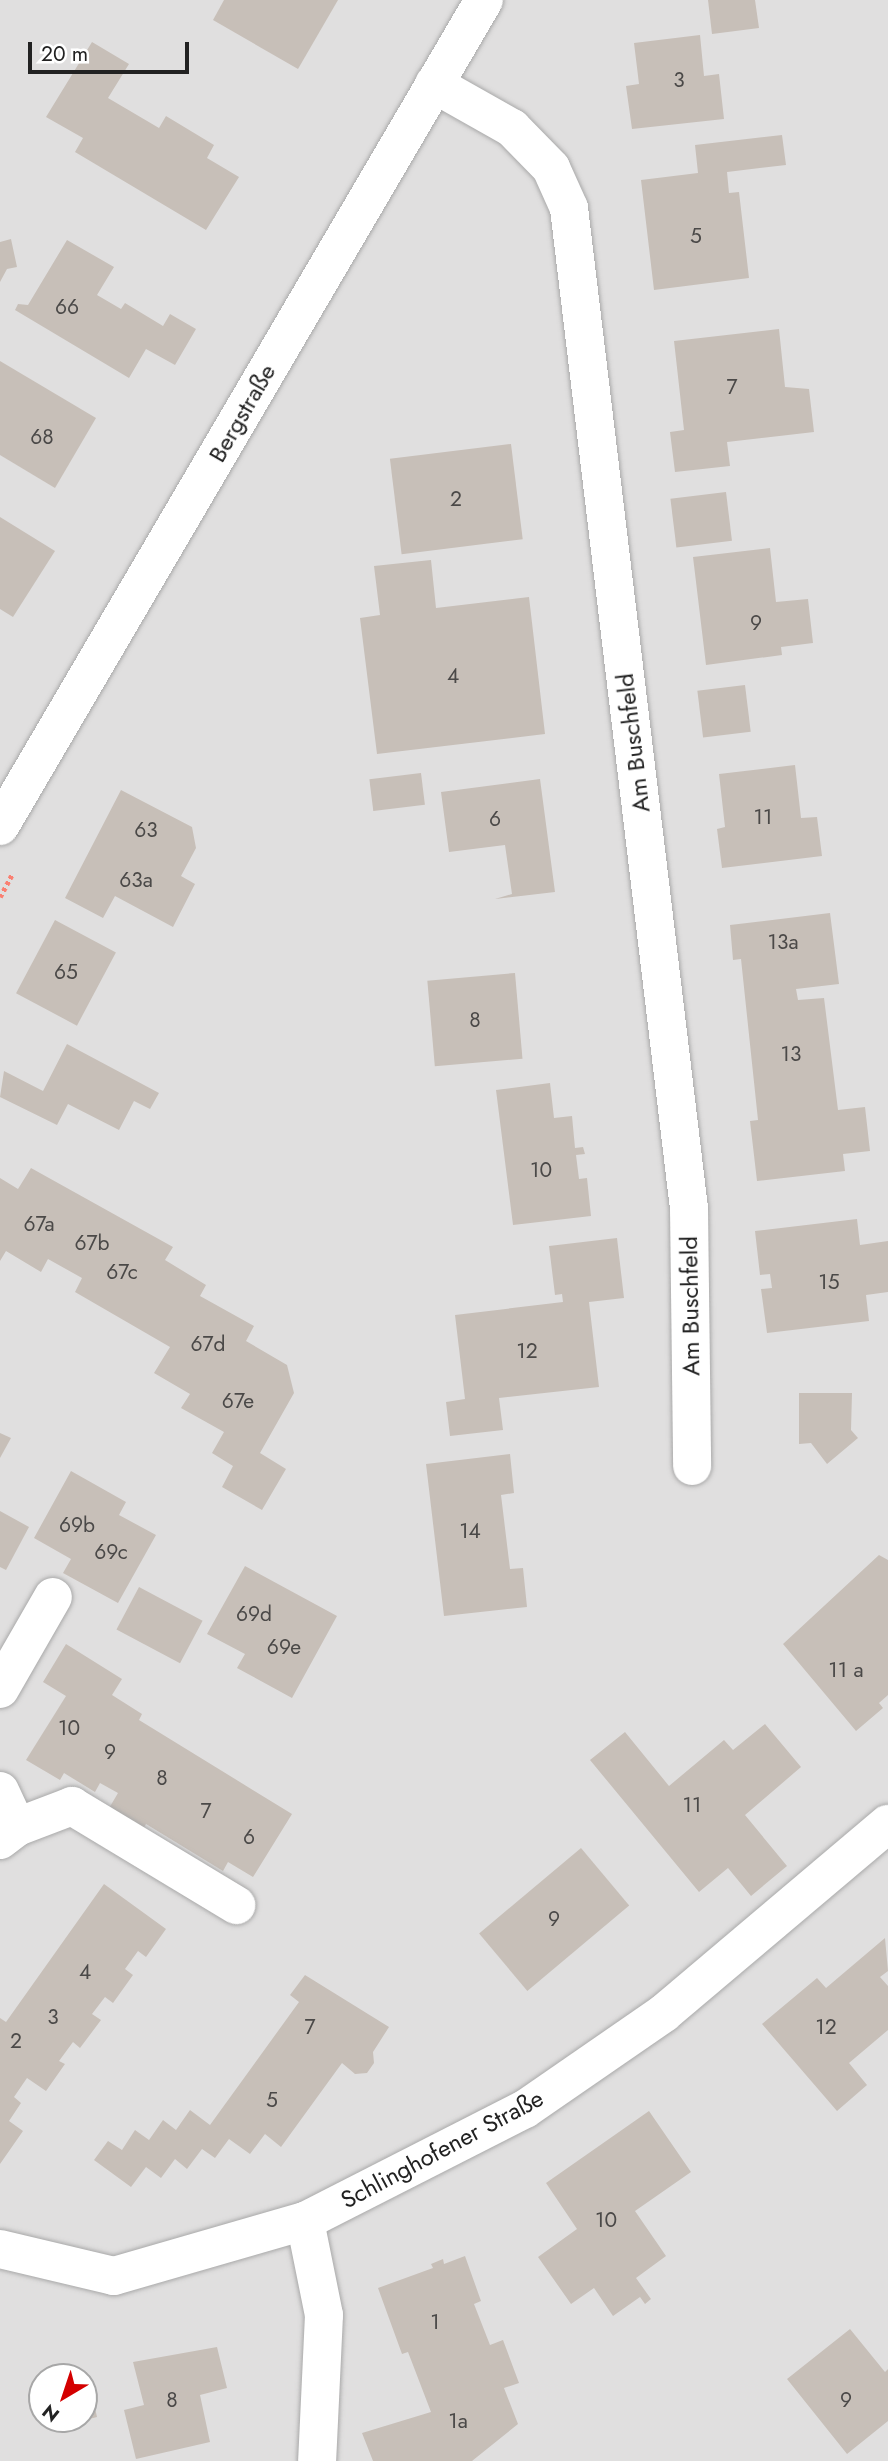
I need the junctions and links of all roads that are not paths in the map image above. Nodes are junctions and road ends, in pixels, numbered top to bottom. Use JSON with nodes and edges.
{"nodes":[{"id":1,"x":484,"y":0,"type":"edge"},
{"id":2,"x":434,"y":84,"type":"junction"},
{"id":3,"x":0,"y":826,"type":"edge"},
{"id":4,"x":692,"y":1466,"type":"dead end"},
{"id":5,"x":53,"y":1597,"type":"dead end"},
{"id":6,"x":0,"y":1689,"type":"edge"},
{"id":7,"x":0,"y":1791,"type":"edge"},
{"id":8,"x":888,"y":1824,"type":"edge"},
{"id":9,"x":8,"y":1834,"type":"edge"},
{"id":10,"x":236,"y":1905,"type":"dead end"},
{"id":11,"x":305,"y":2221,"type":"junction"},
{"id":12,"x":0,"y":2249,"type":"edge"},
{"id":13,"x":317,"y":2461,"type":"edge"}],
"edges":[{"from":1,"to":2,"type":"street","name":"Bergstraße"},
{"from":2,"to":3,"type":"street","name":"Bergstraße"},
{"from":2,"to":4,"type":"street","name":"Am Buschfeld"},
{"from":5,"to":6,"type":"street"},
{"from":7,"to":9,"type":"street"},
{"from":8,"to":11,"type":"street","name":"Schlinghofener Straße"},
{"from":9,"to":10,"type":"street"},
{"from":11,"to":12,"type":"street","name":"Schlinghofener Straße"},
{"from":11,"to":13,"type":"street"}]}
